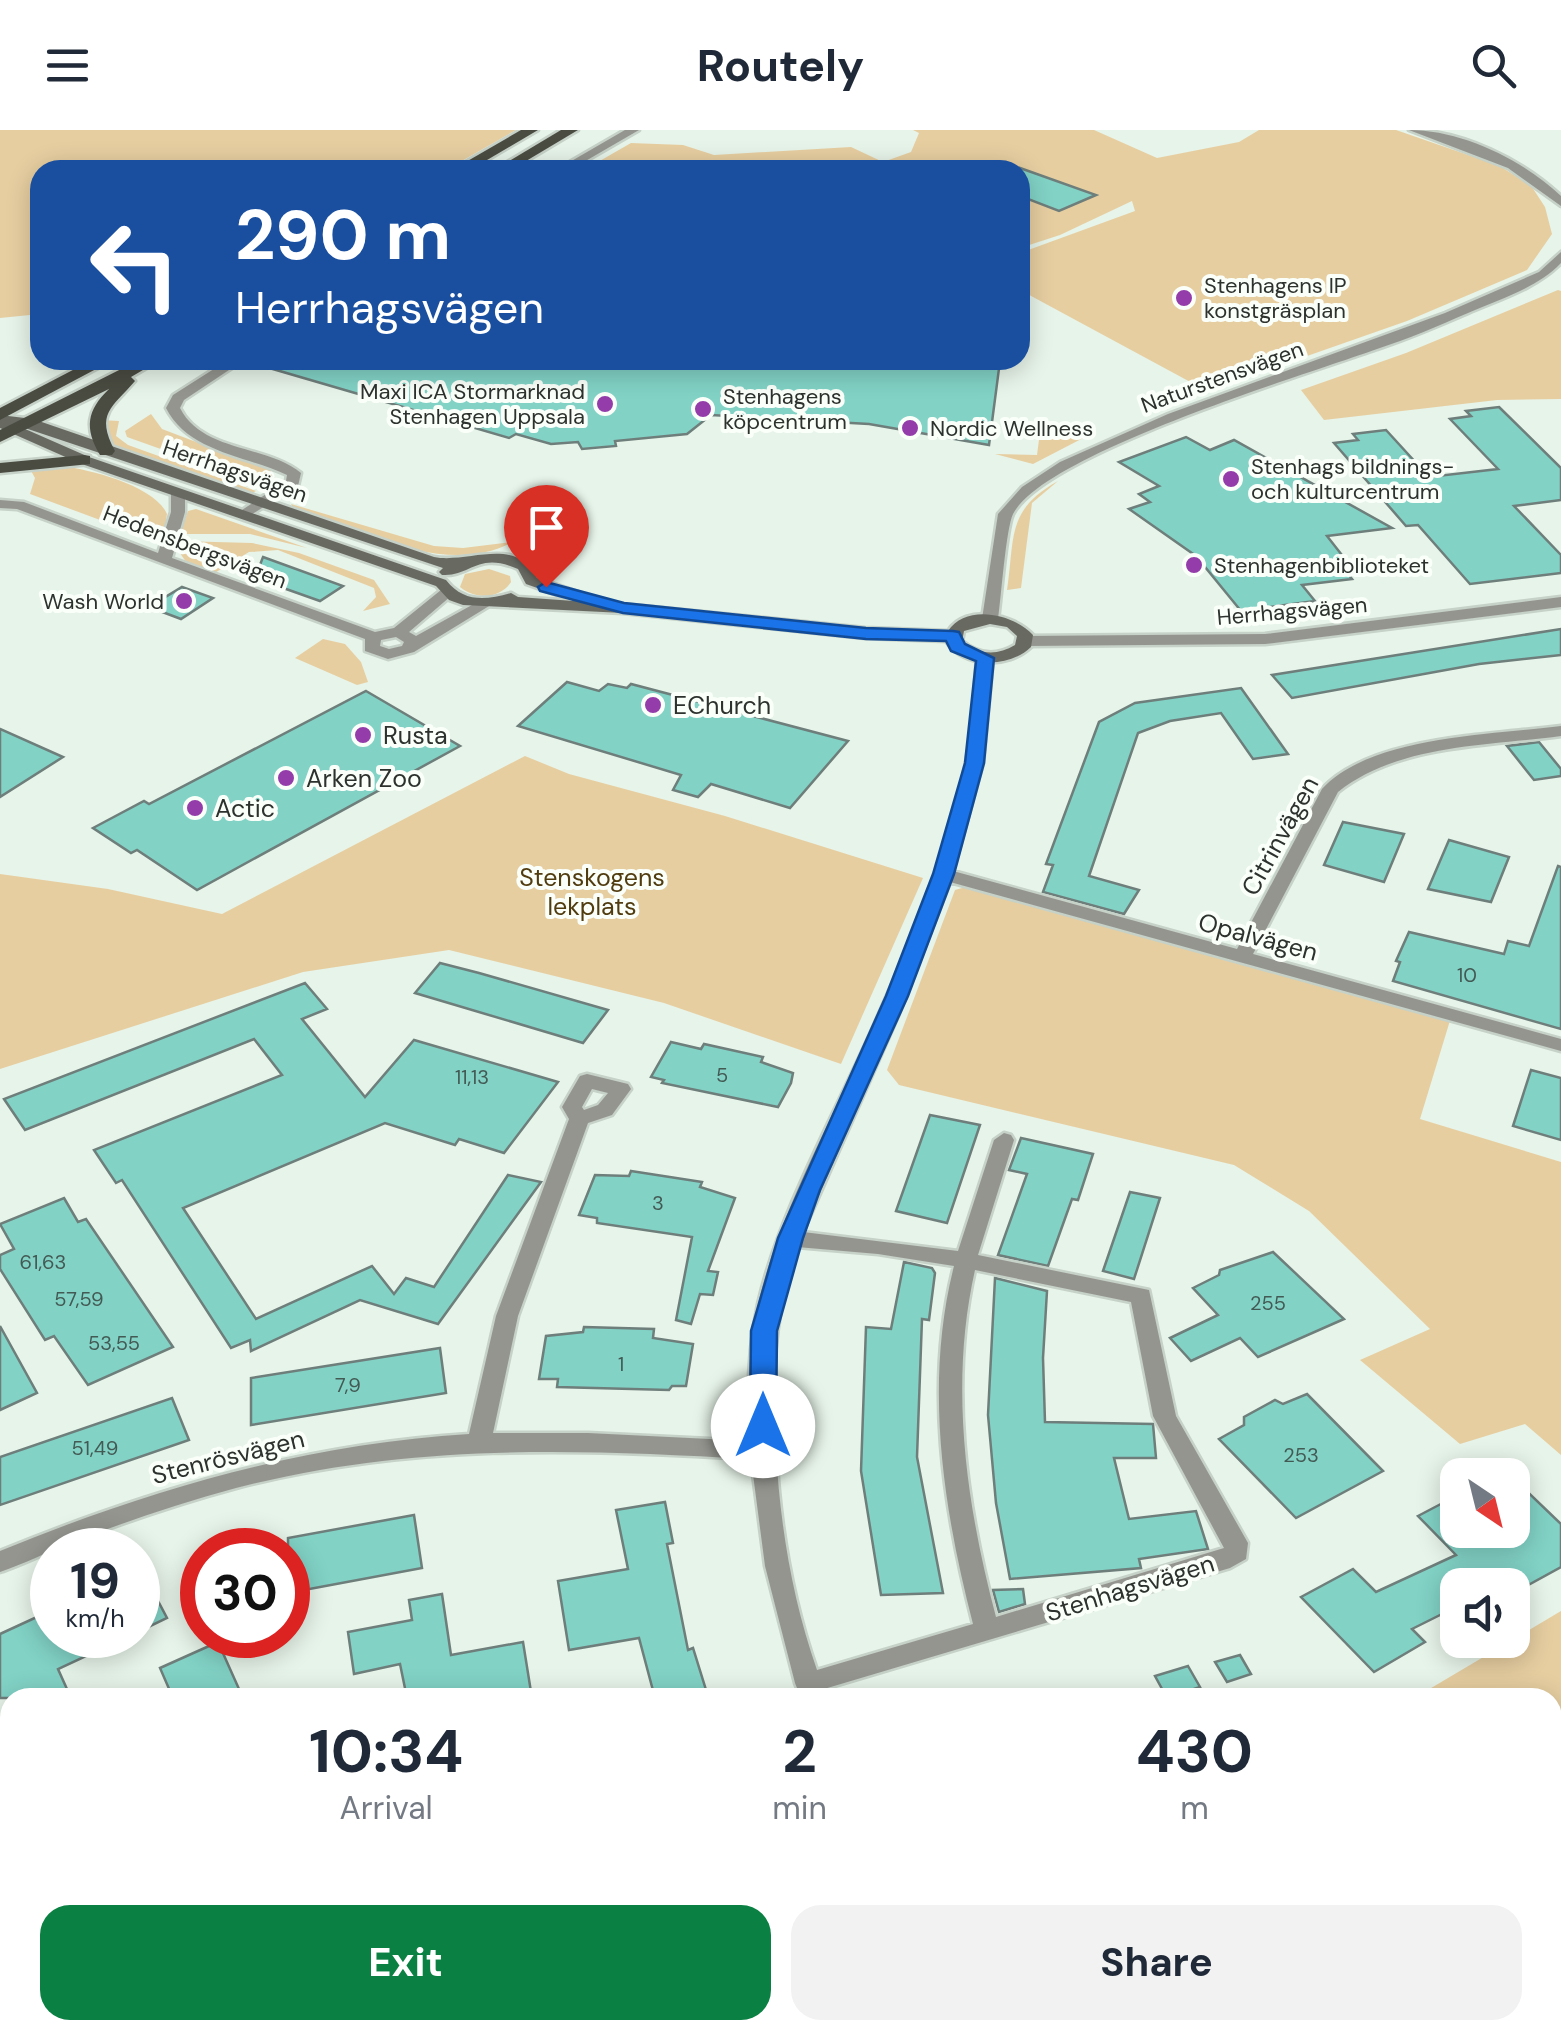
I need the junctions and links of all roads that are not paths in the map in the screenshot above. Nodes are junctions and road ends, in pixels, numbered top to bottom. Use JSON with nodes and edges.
{"nodes":[{"id":1,"x":531,"y":130,"type":"edge"},
{"id":2,"x":571,"y":130,"type":"edge"},
{"id":3,"x":633,"y":130,"type":"edge"},
{"id":4,"x":1415,"y":130,"type":"edge"},
{"id":5,"x":477,"y":160,"type":"edge"},
{"id":6,"x":518,"y":160,"type":"edge"},
{"id":7,"x":580,"y":160,"type":"edge"},
{"id":8,"x":1558,"y":196,"type":"edge"},
{"id":9,"x":1561,"y":256,"type":"edge"},
{"id":10,"x":1543,"y":275,"type":"junction"},
{"id":11,"x":1561,"y":281,"type":"edge"},
{"id":12,"x":90,"y":370,"type":"edge"},
{"id":13,"x":130,"y":370,"type":"edge"},
{"id":14,"x":140,"y":370,"type":"edge"},
{"id":15,"x":221,"y":370,"type":"edge"},
{"id":16,"x":7,"y":424,"type":"edge"},
{"id":17,"x":106,"y":450,"type":"junction"},
{"id":18,"x":84,"y":460,"type":"junction"},
{"id":19,"x":0,"y":468,"type":"edge"},
{"id":20,"x":178,"y":493,"type":"junction"},
{"id":21,"x":0,"y":504,"type":"edge"},
{"id":22,"x":263,"y":505,"type":"junction"},
{"id":23,"x":244,"y":516,"type":"junction"},
{"id":24,"x":164,"y":558,"type":"junction"},
{"id":25,"x":456,"y":566,"type":"junction"},
{"id":26,"x":530,"y":580,"type":"junction"},
{"id":27,"x":444,"y":588,"type":"junction"},
{"id":28,"x":494,"y":602,"type":"junction"},
{"id":29,"x":1561,"y":602,"type":"edge"},
{"id":30,"x":623,"y":608,"type":"junction"},
{"id":31,"x":990,"y":619,"type":"junction"},
{"id":32,"x":399,"y":632,"type":"junction"},
{"id":33,"x":953,"y":636,"type":"junction"},
{"id":34,"x":374,"y":637,"type":"junction"},
{"id":35,"x":1026,"y":642,"type":"junction"},
{"id":36,"x":412,"y":645,"type":"junction"},
{"id":37,"x":985,"y":658,"type":"junction"},
{"id":38,"x":1561,"y":732,"type":"edge"},
{"id":39,"x":944,"y":874,"type":"junction"},
{"id":40,"x":1242,"y":959,"type":"junction"},
{"id":41,"x":1561,"y":1045,"type":"edge"},
{"id":42,"x":578,"y":1119,"type":"dead end"},
{"id":43,"x":1004,"y":1140,"type":"dead end"},
{"id":44,"x":790,"y":1238,"type":"junction"},
{"id":45,"x":966,"y":1262,"type":"junction"},
{"id":46,"x":480,"y":1442,"type":"junction"},
{"id":47,"x":764,"y":1451,"type":"junction"},
{"id":48,"x":0,"y":1562,"type":"edge"},
{"id":49,"x":987,"y":1631,"type":"junction"},
{"id":50,"x":810,"y":1688,"type":"edge"},
{"id":51,"x":817,"y":1688,"type":"edge"}],
"edges":[{"from":1,"to":5,"type":"main road"},
{"from":2,"to":6,"type":"main road"},
{"from":3,"to":7,"type":"street"},
{"from":4,"to":8,"type":"street"},
{"from":9,"to":10,"type":"street","name":"Naturstensvägen"},
{"from":10,"to":11,"type":"street"},
{"from":10,"to":31,"type":"street","name":"Naturstensvägen"},
{"from":12,"to":16,"type":"main road"},
{"from":13,"to":16,"type":"main road"},
{"from":14,"to":17,"type":"main road"},
{"from":15,"to":22,"type":"street"},
{"from":16,"to":17,"type":"street","name":"Herrhagsvägen"},
{"from":16,"to":18,"type":"street","name":"Herrhagsvägen"},
{"from":17,"to":22,"type":"street","name":"Herrhagsvägen"},
{"from":18,"to":19,"type":"main road"},
{"from":18,"to":20,"type":"street","name":"Herrhagsvägen"},
{"from":20,"to":23,"type":"street","name":"Herrhagsvägen"},
{"from":20,"to":24,"type":"street"},
{"from":21,"to":24,"type":"street","name":"Hedensbergsvägen"},
{"from":22,"to":23,"type":"street"},
{"from":22,"to":25,"type":"street","name":"Herrhagsvägen"},
{"from":23,"to":27,"type":"street","name":"Herrhagsvägen"},
{"from":24,"to":34,"type":"street","name":"Hedensbergsvägen"},
{"from":25,"to":26,"type":"street"},
{"from":25,"to":27,"type":"street"},
{"from":26,"to":28,"type":"street"},
{"from":26,"to":30,"type":"street"},
{"from":27,"to":28,"type":"street","name":"Herrhagsvägen"},
{"from":27,"to":32,"type":"street"},
{"from":28,"to":30,"type":"street"},
{"from":28,"to":36,"type":"street"},
{"from":29,"to":35,"type":"street","name":"Herrhagsvägen"},
{"from":30,"to":33,"type":"street"},
{"from":31,"to":33,"type":"street"},
{"from":31,"to":35,"type":"street"},
{"from":32,"to":34,"type":"street"},
{"from":32,"to":36,"type":"street"},
{"from":33,"to":37,"type":"street"},
{"from":34,"to":36,"type":"street","name":"Hedensbergsvägen"},
{"from":35,"to":37,"type":"street"},
{"from":37,"to":39,"type":"street","name":"Stenhagsvägen"},
{"from":38,"to":40,"type":"street","name":"Citrinvägen"},
{"from":39,"to":40,"type":"street","name":"Opalvägen"},
{"from":39,"to":44,"type":"street","name":"Stenhagsvägen"},
{"from":40,"to":41,"type":"street","name":"Opalvägen"},
{"from":42,"to":46,"type":"street"},
{"from":43,"to":45,"type":"street"},
{"from":44,"to":45,"type":"street","name":"Stenhagsvägen"},
{"from":44,"to":47,"type":"street","name":"Stenhagsvägen"},
{"from":45,"to":49,"type":"street"},
{"from":45,"to":49,"type":"street","name":"Stenhagsvägen"},
{"from":46,"to":47,"type":"street","name":"Stenrösvägen"},
{"from":46,"to":48,"type":"street","name":"Stenrösvägen"},
{"from":47,"to":50,"type":"street","name":"Stenhagsvägen"},
{"from":49,"to":51,"type":"street","name":"Stenhagsvägen"}]}
